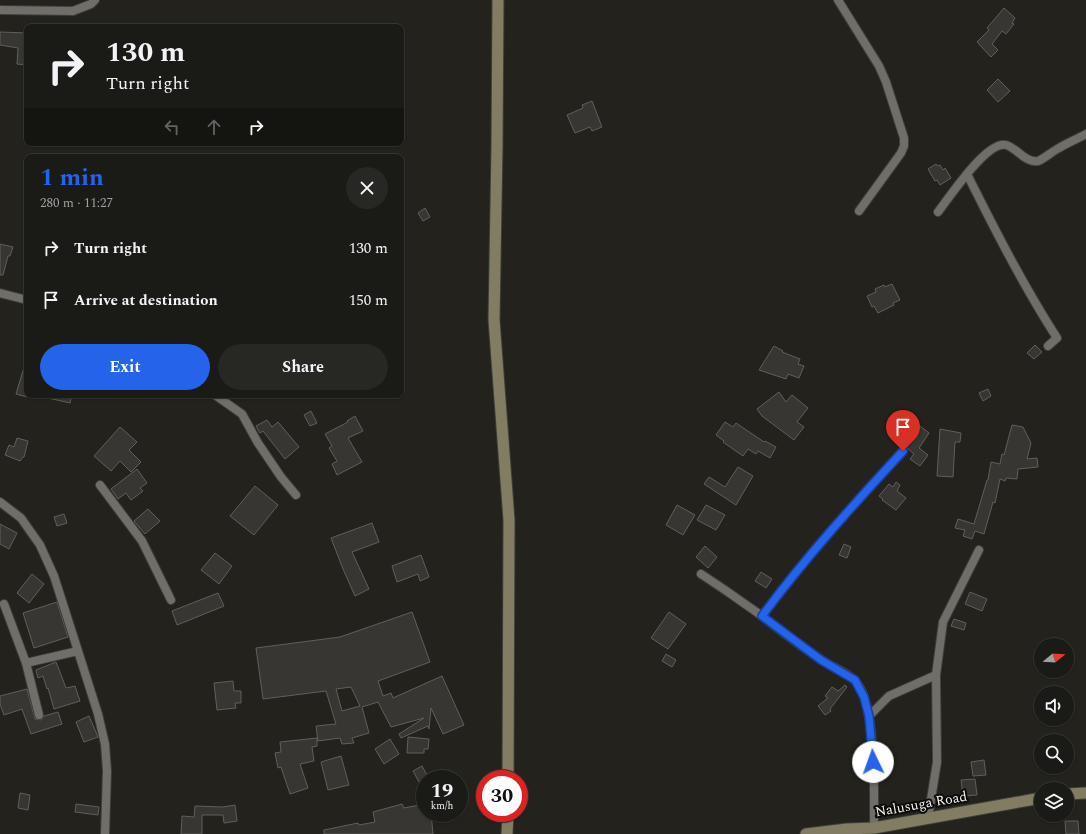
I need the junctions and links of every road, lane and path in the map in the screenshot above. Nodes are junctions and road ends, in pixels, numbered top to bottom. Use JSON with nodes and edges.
{"nodes":[{"id":1,"x":95,"y":0,"type":"edge"},
{"id":2,"x":498,"y":0,"type":"edge"},
{"id":3,"x":838,"y":0,"type":"edge"},
{"id":4,"x":0,"y":10,"type":"edge"},
{"id":5,"x":1086,"y":134,"type":"edge"},
{"id":6,"x":967,"y":174,"type":"junction"},
{"id":7,"x":859,"y":211,"type":"dead end"},
{"id":8,"x":938,"y":212,"type":"dead end"},
{"id":9,"x":0,"y":293,"type":"edge"},
{"id":10,"x":24,"y":299,"type":"edge"},
{"id":11,"x":1048,"y":346,"type":"dead end"},
{"id":12,"x":219,"y":398,"type":"edge"},
{"id":13,"x":903,"y":451,"type":"dead end"},
{"id":14,"x":100,"y":485,"type":"dead end"},
{"id":15,"x":296,"y":495,"type":"dead end"},
{"id":16,"x":0,"y":502,"type":"edge"},
{"id":17,"x":980,"y":550,"type":"dead end"},
{"id":18,"x":700,"y":574,"type":"dead end"},
{"id":19,"x":171,"y":600,"type":"dead end"},
{"id":20,"x":4,"y":604,"type":"dead end"},
{"id":21,"x":762,"y":616,"type":"junction"},
{"id":22,"x":78,"y":651,"type":"junction"},
{"id":23,"x":26,"y":663,"type":"junction"},
{"id":24,"x":936,"y":676,"type":"junction"},
{"id":25,"x":39,"y":715,"type":"dead end"},
{"id":26,"x":869,"y":716,"type":"junction"},
{"id":27,"x":508,"y":770,"type":"edge"},
{"id":28,"x":1086,"y":793,"type":"edge"},
{"id":29,"x":1074,"y":794,"type":"edge"},
{"id":30,"x":1034,"y":799,"type":"edge"},
{"id":31,"x":928,"y":818,"type":"junction"},
{"id":32,"x":508,"y":822,"type":"edge"},
{"id":33,"x":874,"y":828,"type":"junction"},
{"id":34,"x":105,"y":834,"type":"edge"},
{"id":35,"x":507,"y":834,"type":"edge"},
{"id":36,"x":806,"y":834,"type":"edge"}],
"edges":[{"from":1,"to":4,"type":"street"},
{"from":2,"to":27,"type":"street"},
{"from":3,"to":7,"type":"street"},
{"from":5,"to":6,"type":"street"},
{"from":6,"to":8,"type":"street"},
{"from":6,"to":11,"type":"street"},
{"from":9,"to":10,"type":"street"},
{"from":12,"to":15,"type":"street"},
{"from":13,"to":21,"type":"street"},
{"from":14,"to":19,"type":"street"},
{"from":16,"to":22,"type":"street"},
{"from":17,"to":24,"type":"street"},
{"from":18,"to":21,"type":"street"},
{"from":20,"to":23,"type":"street"},
{"from":21,"to":26,"type":"street"},
{"from":22,"to":23,"type":"street"},
{"from":22,"to":34,"type":"street"},
{"from":23,"to":25,"type":"street"},
{"from":24,"to":26,"type":"street"},
{"from":24,"to":31,"type":"street"},
{"from":26,"to":33,"type":"street"},
{"from":28,"to":29,"type":"street"},
{"from":30,"to":31,"type":"street","name":"Nalusuga Road"},
{"from":31,"to":33,"type":"street","name":"Nalusuga Road"},
{"from":32,"to":35,"type":"street"},
{"from":33,"to":36,"type":"street","name":"Nalusuga Road"}]}
